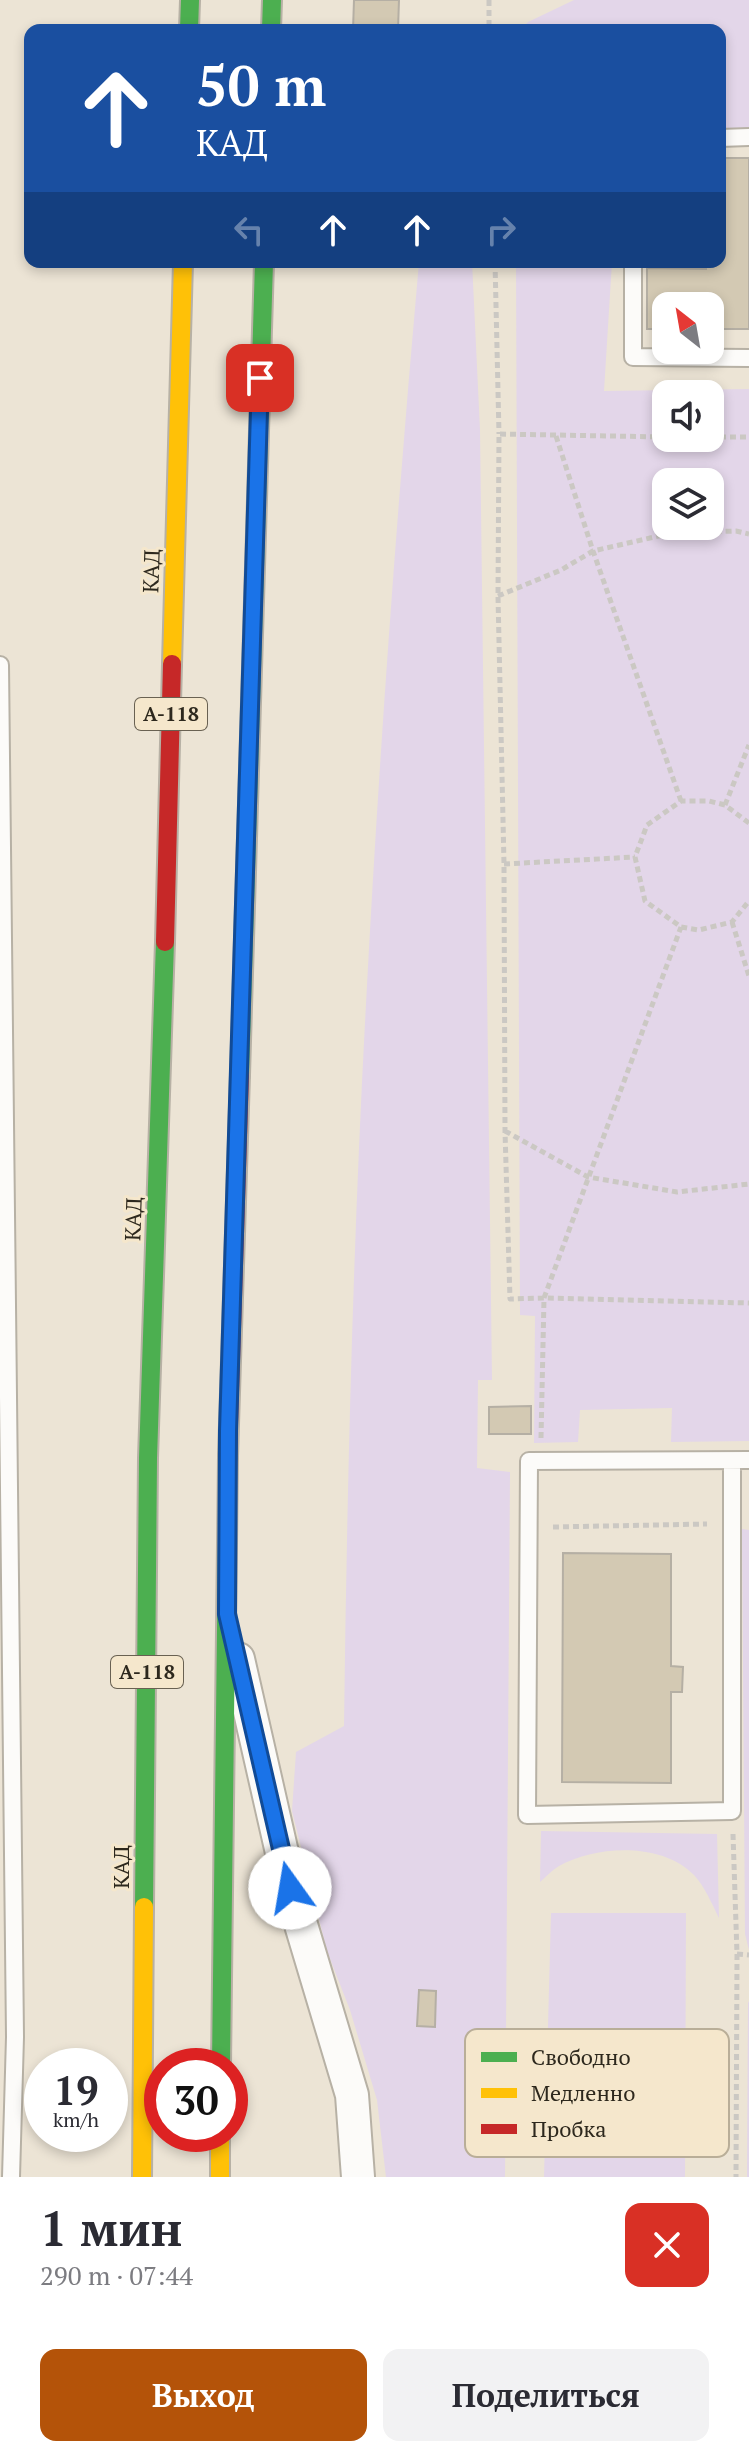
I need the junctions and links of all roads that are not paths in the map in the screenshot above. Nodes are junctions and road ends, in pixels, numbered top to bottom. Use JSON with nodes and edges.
{"nodes":[{"id":1,"x":190,"y":0,"type":"edge"},
{"id":2,"x":272,"y":0,"type":"edge"},
{"id":3,"x":189,"y":24,"type":"edge"},
{"id":4,"x":271,"y":24,"type":"edge"},
{"id":5,"x":749,"y":137,"type":"edge"},
{"id":6,"x":726,"y":138,"type":"edge"},
{"id":7,"x":183,"y":268,"type":"edge"},
{"id":8,"x":264,"y":268,"type":"edge"},
{"id":9,"x":633,"y":268,"type":"edge"},
{"id":10,"x":749,"y":358,"type":"edge"},
{"id":11,"x":0,"y":665,"type":"edge"},
{"id":12,"x":740,"y":1460,"type":"edge"},
{"id":13,"x":227,"y":1614,"type":"junction"},
{"id":14,"x":221,"y":2048,"type":"edge"},
{"id":15,"x":220,"y":2152,"type":"edge"},
{"id":16,"x":11,"y":2177,"type":"edge"},
{"id":17,"x":142,"y":2177,"type":"edge"},
{"id":18,"x":220,"y":2177,"type":"edge"},
{"id":19,"x":358,"y":2177,"type":"edge"}],
"edges":[{"from":1,"to":3,"type":"highway"},
{"from":2,"to":4,"type":"highway"},
{"from":5,"to":6,"type":"lane"},
{"from":7,"to":17,"type":"highway","name":"КАД","number":"А-118"},
{"from":8,"to":13,"type":"highway"},
{"from":9,"to":10,"type":"lane"},
{"from":11,"to":16,"type":"lane"},
{"from":12,"to":12,"type":"lane"},
{"from":13,"to":14,"type":"highway"},
{"from":13,"to":19,"type":"street"},
{"from":15,"to":18,"type":"highway"}]}
